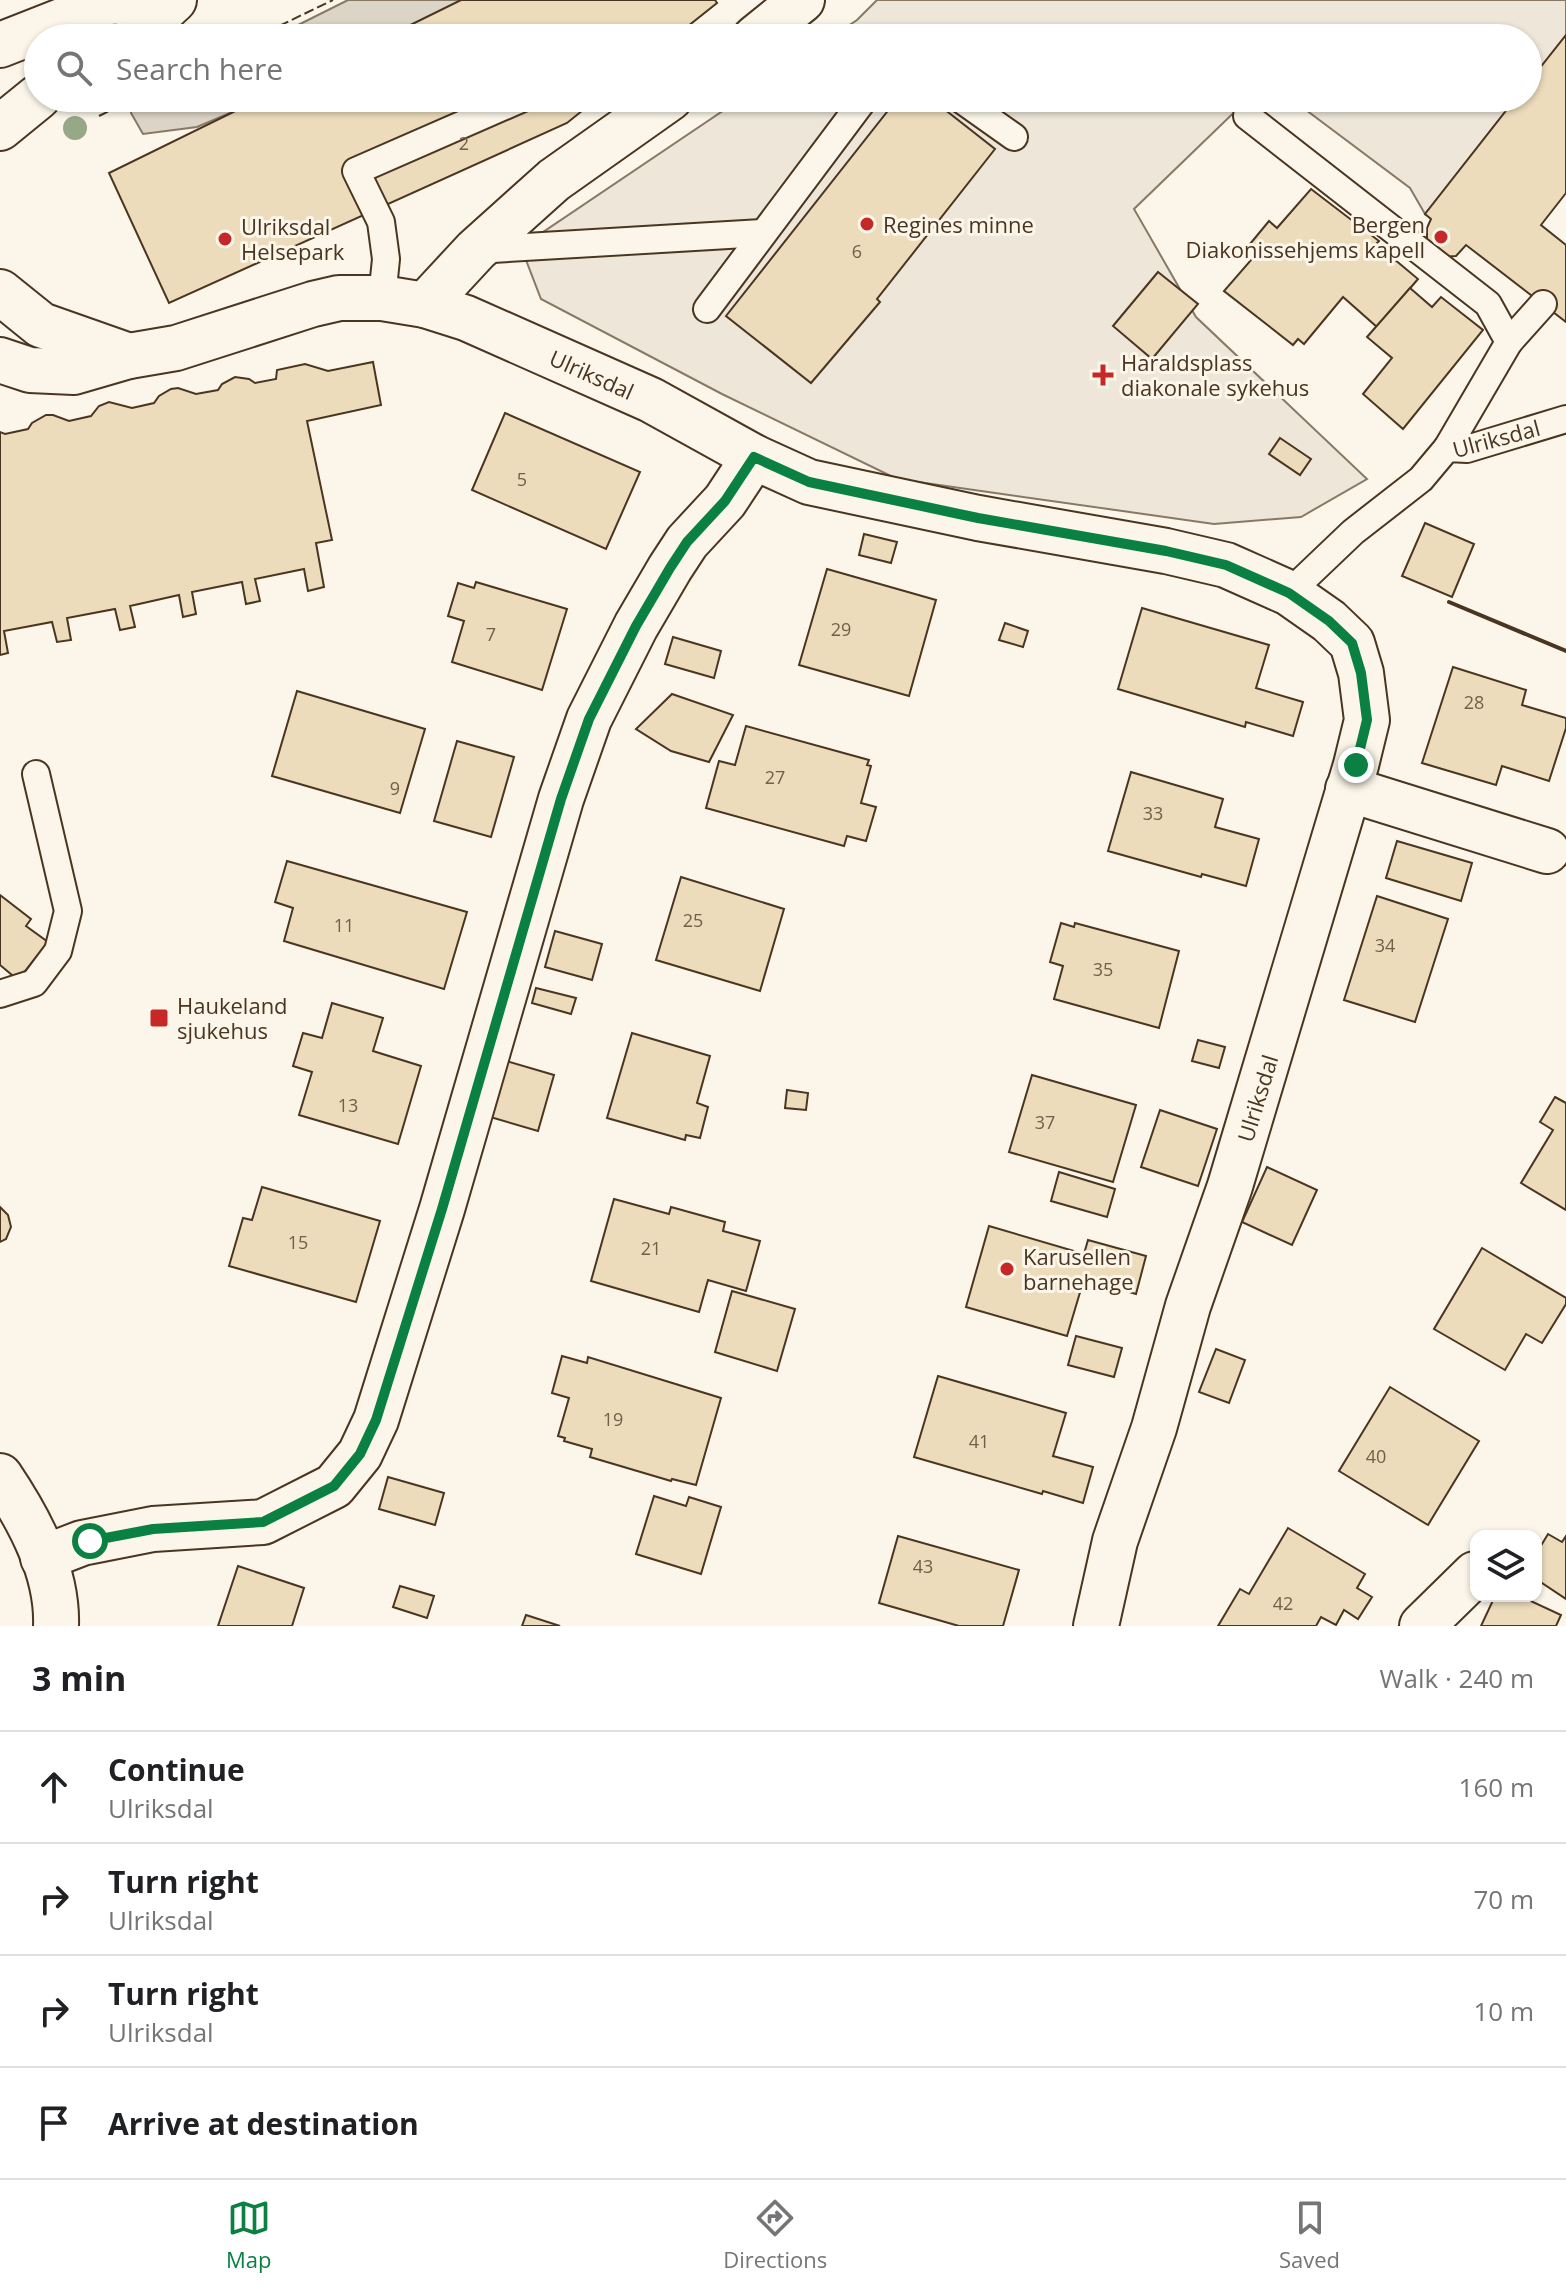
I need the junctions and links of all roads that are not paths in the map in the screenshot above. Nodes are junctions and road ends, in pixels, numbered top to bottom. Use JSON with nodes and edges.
{"nodes":[{"id":1,"x":137,"y":0,"type":"edge"},
{"id":2,"x":174,"y":0,"type":"edge"},
{"id":3,"x":802,"y":0,"type":"edge"},
{"id":4,"x":54,"y":24,"type":"edge"},
{"id":5,"x":148,"y":24,"type":"edge"},
{"id":6,"x":772,"y":24,"type":"edge"},
{"id":7,"x":24,"y":36,"type":"edge"},
{"id":8,"x":0,"y":45,"type":"edge"},
{"id":9,"x":24,"y":108,"type":"edge"},
{"id":10,"x":491,"y":112,"type":"edge"},
{"id":11,"x":650,"y":112,"type":"edge"},
{"id":12,"x":854,"y":112,"type":"edge"},
{"id":13,"x":979,"y":112,"type":"edge"},
{"id":14,"x":1247,"y":116,"type":"dead end"},
{"id":15,"x":0,"y":128,"type":"edge"},
{"id":16,"x":1014,"y":137,"type":"dead end"},
{"id":17,"x":762,"y":233,"type":"junction"},
{"id":18,"x":476,"y":250,"type":"junction"},
{"id":19,"x":0,"y":292,"type":"edge"},
{"id":20,"x":382,"y":298,"type":"junction"},
{"id":21,"x":1543,"y":304,"type":"dead end"},
{"id":22,"x":425,"y":305,"type":"junction"},
{"id":23,"x":707,"y":309,"type":"dead end"},
{"id":24,"x":1509,"y":342,"type":"junction"},
{"id":25,"x":129,"y":356,"type":"junction"},
{"id":26,"x":0,"y":360,"type":"edge"},
{"id":27,"x":1566,"y":419,"type":"edge"},
{"id":28,"x":1447,"y":448,"type":"junction"},
{"id":29,"x":754,"y":457,"type":"junction"},
{"id":30,"x":1289,"y":593,"type":"junction"},
{"id":31,"x":36,"y":774,"type":"dead end"},
{"id":32,"x":1348,"y":789,"type":"junction"},
{"id":33,"x":1547,"y":851,"type":"dead end"},
{"id":34,"x":0,"y":994,"type":"edge"},
{"id":35,"x":0,"y":1476,"type":"edge"},
{"id":36,"x":43,"y":1558,"type":"junction"},
{"id":37,"x":1470,"y":1579,"type":"edge"},
{"id":38,"x":56,"y":1626,"type":"edge"},
{"id":39,"x":1096,"y":1626,"type":"edge"},
{"id":40,"x":1422,"y":1626,"type":"edge"}],
"edges":[{"from":1,"to":4,"type":"street"},
{"from":2,"to":5,"type":"street"},
{"from":3,"to":6,"type":"street"},
{"from":7,"to":8,"type":"street"},
{"from":9,"to":15,"type":"street"},
{"from":10,"to":20,"type":"lane"},
{"from":11,"to":18,"type":"street"},
{"from":12,"to":17,"type":"lane"},
{"from":13,"to":16,"type":"lane"},
{"from":14,"to":24,"type":"lane"},
{"from":17,"to":18,"type":"lane"},
{"from":17,"to":23,"type":"lane"},
{"from":18,"to":22,"type":"street"},
{"from":19,"to":25,"type":"street","name":"Ulriksdal"},
{"from":20,"to":22,"type":"street","name":"Ulriksdal"},
{"from":20,"to":25,"type":"street","name":"Ulriksdal"},
{"from":21,"to":24,"type":"lane"},
{"from":22,"to":29,"type":"street","name":"Ulriksdal"},
{"from":24,"to":28,"type":"lane"},
{"from":25,"to":26,"type":"street","name":"Ulriksdal"},
{"from":27,"to":28,"type":"lane","name":"Ulriksdal"},
{"from":28,"to":30,"type":"lane","name":"Ulriksdal"},
{"from":29,"to":30,"type":"street","name":"Ulriksdal"},
{"from":29,"to":36,"type":"street"},
{"from":30,"to":32,"type":"street","name":"Ulriksdal"},
{"from":31,"to":34,"type":"lane"},
{"from":32,"to":33,"type":"street"},
{"from":32,"to":39,"type":"street","name":"Ulriksdal"},
{"from":35,"to":36,"type":"street"},
{"from":36,"to":38,"type":"street"},
{"from":37,"to":40,"type":"street"}]}
